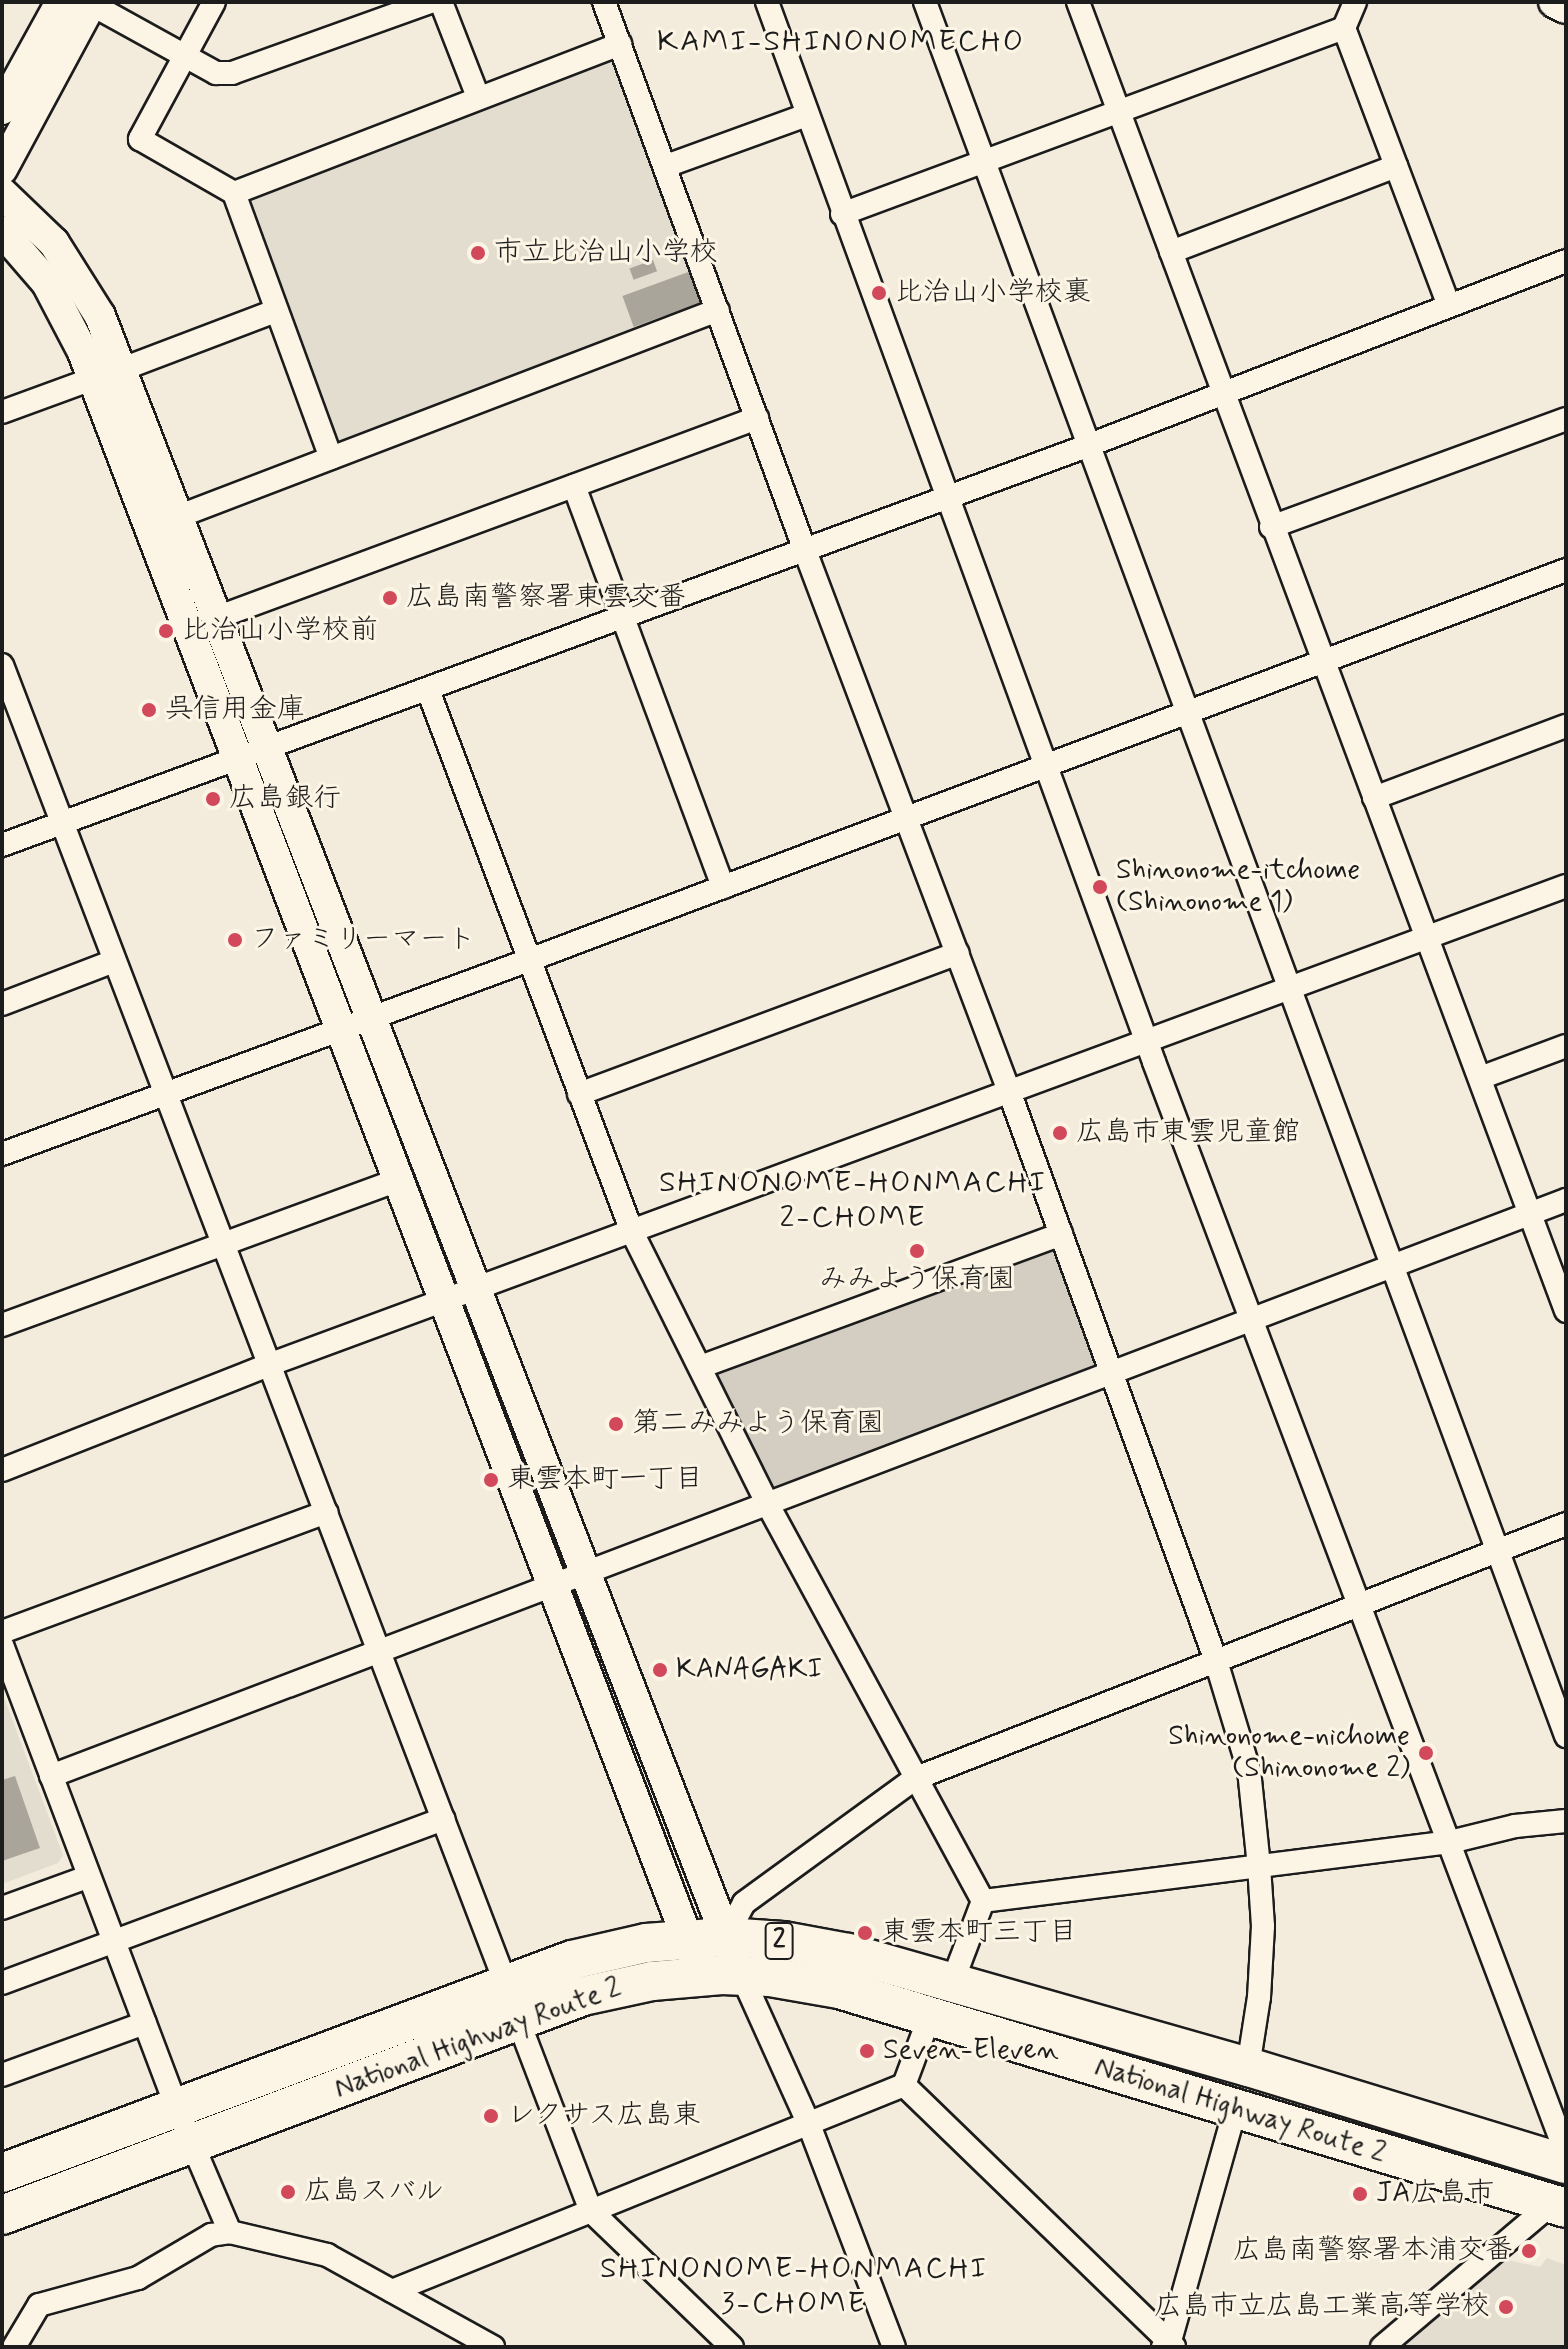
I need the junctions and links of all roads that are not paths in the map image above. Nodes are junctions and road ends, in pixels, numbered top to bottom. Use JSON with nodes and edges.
{"nodes":[{"id":1,"x":61,"y":2,"type":"edge"},
{"id":2,"x":214,"y":2,"type":"edge"},
{"id":3,"x":430,"y":2,"type":"edge"},
{"id":4,"x":441,"y":2,"type":"edge"},
{"id":5,"x":604,"y":2,"type":"edge"},
{"id":6,"x":925,"y":2,"type":"edge"},
{"id":7,"x":1078,"y":2,"type":"edge"},
{"id":8,"x":1355,"y":2,"type":"edge"},
{"id":9,"x":92,"y":3,"type":"edge"},
{"id":10,"x":769,"y":3,"type":"edge"},
{"id":11,"x":1344,"y":28,"type":"junction"},
{"id":12,"x":620,"y":44,"type":"junction"},
{"id":13,"x":183,"y":57,"type":"junction"},
{"id":14,"x":478,"y":97,"type":"junction"},
{"id":15,"x":2,"y":109,"type":"edge"},
{"id":16,"x":1119,"y":112,"type":"junction"},
{"id":17,"x":807,"y":115,"type":"junction"},
{"id":18,"x":984,"y":163,"type":"junction"},
{"id":19,"x":666,"y":166,"type":"junction"},
{"id":20,"x":1396,"y":166,"type":"junction"},
{"id":21,"x":2,"y":169,"type":"edge"},
{"id":22,"x":2,"y":193,"type":"edge"},
{"id":23,"x":234,"y":193,"type":"junction"},
{"id":24,"x":842,"y":214,"type":"junction"},
{"id":25,"x":2,"y":231,"type":"edge"},
{"id":26,"x":1171,"y":252,"type":"junction"},
{"id":27,"x":1566,"y":261,"type":"edge"},
{"id":28,"x":1449,"y":306,"type":"junction"},
{"id":29,"x":718,"y":310,"type":"junction"},
{"id":30,"x":275,"y":311,"type":"junction"},
{"id":31,"x":106,"y":374,"type":"junction"},
{"id":32,"x":1222,"y":394,"type":"junction"},
{"id":33,"x":2,"y":412,"type":"edge"},
{"id":34,"x":757,"y":418,"type":"junction"},
{"id":35,"x":1566,"y":419,"type":"edge"},
{"id":36,"x":1087,"y":446,"type":"junction"},
{"id":37,"x":331,"y":458,"type":"junction"},
{"id":38,"x":574,"y":486,"type":"junction"},
{"id":39,"x":945,"y":496,"type":"junction"},
{"id":40,"x":177,"y":517,"type":"junction"},
{"id":41,"x":1271,"y":527,"type":"junction"},
{"id":42,"x":804,"y":548,"type":"junction"},
{"id":43,"x":1566,"y":570,"type":"edge"},
{"id":44,"x":622,"y":617,"type":"junction"},
{"id":45,"x":216,"y":618,"type":"junction"},
{"id":46,"x":1323,"y":661,"type":"junction"},
{"id":47,"x":2,"y":665,"type":"edge"},
{"id":48,"x":428,"y":690,"type":"junction"},
{"id":49,"x":1187,"y":713,"type":"junction"},
{"id":50,"x":1566,"y":726,"type":"edge"},
{"id":51,"x":267,"y":748,"type":"junction"},
{"id":52,"x":237,"y":759,"type":"junction"},
{"id":53,"x":1045,"y":766,"type":"junction"},
{"id":54,"x":1374,"y":798,"type":"junction"},
{"id":55,"x":907,"y":818,"type":"junction"},
{"id":56,"x":61,"y":823,"type":"junction"},
{"id":57,"x":2,"y":845,"type":"edge"},
{"id":58,"x":1566,"y":886,"type":"edge"},
{"id":59,"x":723,"y":887,"type":"junction"},
{"id":60,"x":1426,"y":939,"type":"junction"},
{"id":61,"x":958,"y":953,"type":"junction"},
{"id":62,"x":529,"y":960,"type":"junction"},
{"id":63,"x":114,"y":961,"type":"junction"},
{"id":64,"x":1290,"y":988,"type":"junction"},
{"id":65,"x":2,"y":1004,"type":"edge"},
{"id":66,"x":372,"y":1019,"type":"junction"},
{"id":67,"x":340,"y":1030,"type":"junction"},
{"id":68,"x":1146,"y":1040,"type":"junction"},
{"id":69,"x":1566,"y":1046,"type":"edge"},
{"id":70,"x":1480,"y":1078,"type":"junction"},
{"id":71,"x":1009,"y":1091,"type":"junction"},
{"id":72,"x":166,"y":1092,"type":"junction"},
{"id":73,"x":579,"y":1094,"type":"junction"},
{"id":74,"x":2,"y":1154,"type":"edge"},
{"id":75,"x":398,"y":1180,"type":"junction"},
{"id":76,"x":1566,"y":1200,"type":"edge"},
{"id":77,"x":1530,"y":1214,"type":"junction"},
{"id":78,"x":632,"y":1232,"type":"junction"},
{"id":79,"x":1061,"y":1234,"type":"junction"},
{"id":80,"x":226,"y":1245,"type":"junction"},
{"id":81,"x":1392,"y":1265,"type":"junction"},
{"id":82,"x":479,"y":1289,"type":"junction"},
{"id":83,"x":444,"y":1302,"type":"junction"},
{"id":84,"x":1566,"y":1311,"type":"edge"},
{"id":85,"x":1251,"y":1319,"type":"junction"},
{"id":86,"x":2,"y":1325,"type":"edge"},
{"id":87,"x":271,"y":1364,"type":"junction"},
{"id":88,"x":700,"y":1367,"type":"junction"},
{"id":89,"x":1112,"y":1372,"type":"junction"},
{"id":90,"x":2,"y":1470,"type":"edge"},
{"id":91,"x":768,"y":1505,"type":"junction"},
{"id":92,"x":327,"y":1512,"type":"junction"},
{"id":93,"x":1566,"y":1524,"type":"edge"},
{"id":94,"x":1497,"y":1550,"type":"junction"},
{"id":95,"x":588,"y":1573,"type":"junction"},
{"id":96,"x":553,"y":1586,"type":"junction"},
{"id":97,"x":1359,"y":1605,"type":"junction"},
{"id":98,"x":2,"y":1632,"type":"edge"},
{"id":99,"x":2,"y":1645,"type":"edge"},
{"id":100,"x":380,"y":1652,"type":"junction"},
{"id":101,"x":1216,"y":1661,"type":"junction"},
{"id":102,"x":1566,"y":1736,"type":"edge"},
{"id":103,"x":51,"y":1776,"type":"junction"},
{"id":104,"x":914,"y":1779,"type":"junction"},
{"id":105,"x":444,"y":1819,"type":"junction"},
{"id":106,"x":1566,"y":1821,"type":"edge"},
{"id":107,"x":1450,"y":1842,"type":"junction"},
{"id":108,"x":1259,"y":1866,"type":"junction"},
{"id":109,"x":87,"y":1877,"type":"junction"},
{"id":110,"x":983,"y":1901,"type":"junction"},
{"id":111,"x":2,"y":1908,"type":"edge"},
{"id":112,"x":726,"y":1937,"type":"junction"},
{"id":113,"x":688,"y":1939,"type":"junction"},
{"id":114,"x":114,"y":1942,"type":"junction"},
{"id":115,"x":701,"y":1976,"type":"junction"},
{"id":116,"x":742,"y":1976,"type":"junction"},
{"id":117,"x":2,"y":1983,"type":"edge"},
{"id":118,"x":952,"y":1983,"type":"junction"},
{"id":119,"x":506,"y":1984,"type":"junction"},
{"id":120,"x":929,"y":2018,"type":"junction"},
{"id":121,"x":518,"y":2020,"type":"junction"},
{"id":122,"x":145,"y":2023,"type":"junction"},
{"id":123,"x":1248,"y":2067,"type":"junction"},
{"id":124,"x":2,"y":2075,"type":"edge"},
{"id":125,"x":904,"y":2085,"type":"junction"},
{"id":126,"x":177,"y":2108,"type":"junction"},
{"id":127,"x":1235,"y":2110,"type":"junction"},
{"id":128,"x":808,"y":2122,"type":"junction"},
{"id":129,"x":193,"y":2143,"type":"junction"},
{"id":130,"x":1566,"y":2153,"type":"edge"},
{"id":131,"x":1566,"y":2164,"type":"edge"},
{"id":132,"x":2,"y":2173,"type":"edge"},
{"id":133,"x":1561,"y":2201,"type":"edge"},
{"id":134,"x":591,"y":2211,"type":"junction"},
{"id":135,"x":2,"y":2215,"type":"edge"},
{"id":136,"x":230,"y":2232,"type":"junction"},
{"id":137,"x":392,"y":2291,"type":"junction"},
{"id":138,"x":1169,"y":2345,"type":"edge"},
{"id":139,"x":14,"y":2347,"type":"edge"},
{"id":140,"x":493,"y":2347,"type":"edge"},
{"id":141,"x":732,"y":2347,"type":"edge"},
{"id":142,"x":894,"y":2347,"type":"edge"},
{"id":143,"x":1382,"y":2347,"type":"edge"}],
"edges":[{"from":1,"to":15,"type":"street"},
{"from":2,"to":13,"type":"street"},
{"from":3,"to":13,"type":"street"},
{"from":4,"to":14,"type":"street"},
{"from":5,"to":12,"type":"street"},
{"from":6,"to":18,"type":"street"},
{"from":7,"to":16,"type":"street"},
{"from":8,"to":11,"type":"street"},
{"from":9,"to":13,"type":"street"},
{"from":9,"to":21,"type":"street"},
{"from":10,"to":17,"type":"street"},
{"from":11,"to":16,"type":"street"},
{"from":11,"to":20,"type":"street"},
{"from":12,"to":14,"type":"street"},
{"from":12,"to":19,"type":"street"},
{"from":13,"to":23,"type":"street"},
{"from":14,"to":23,"type":"street"},
{"from":16,"to":18,"type":"street"},
{"from":16,"to":26,"type":"street"},
{"from":17,"to":19,"type":"street"},
{"from":17,"to":24,"type":"street"},
{"from":18,"to":24,"type":"street"},
{"from":18,"to":36,"type":"street"},
{"from":19,"to":29,"type":"street"},
{"from":20,"to":26,"type":"street"},
{"from":20,"to":28,"type":"street"},
{"from":22,"to":31,"type":"street"},
{"from":23,"to":30,"type":"street"},
{"from":24,"to":39,"type":"street"},
{"from":25,"to":31,"type":"street"},
{"from":26,"to":32,"type":"street"},
{"from":27,"to":28,"type":"street"},
{"from":28,"to":32,"type":"street"},
{"from":29,"to":34,"type":"street"},
{"from":29,"to":37,"type":"street"},
{"from":30,"to":31,"type":"street"},
{"from":30,"to":37,"type":"street"},
{"from":31,"to":33,"type":"street"},
{"from":31,"to":40,"type":"street"},
{"from":31,"to":52,"type":"street"},
{"from":32,"to":36,"type":"street"},
{"from":32,"to":41,"type":"street"},
{"from":34,"to":38,"type":"street"},
{"from":34,"to":42,"type":"street"},
{"from":35,"to":41,"type":"street"},
{"from":36,"to":39,"type":"street"},
{"from":36,"to":49,"type":"street"},
{"from":37,"to":40,"type":"street"},
{"from":38,"to":44,"type":"street"},
{"from":38,"to":45,"type":"street"},
{"from":39,"to":42,"type":"street"},
{"from":39,"to":53,"type":"street"},
{"from":40,"to":45,"type":"street"},
{"from":41,"to":46,"type":"street"},
{"from":42,"to":44,"type":"street"},
{"from":42,"to":55,"type":"street"},
{"from":43,"to":46,"type":"street"},
{"from":44,"to":48,"type":"street"},
{"from":44,"to":59,"type":"street"},
{"from":45,"to":51,"type":"street"},
{"from":46,"to":49,"type":"street"},
{"from":46,"to":54,"type":"street"},
{"from":47,"to":56,"type":"street"},
{"from":48,"to":51,"type":"street"},
{"from":48,"to":62,"type":"street"},
{"from":49,"to":53,"type":"street"},
{"from":49,"to":64,"type":"street"},
{"from":50,"to":54,"type":"street"},
{"from":51,"to":52,"type":"street"},
{"from":51,"to":66,"type":"street"},
{"from":52,"to":56,"type":"street"},
{"from":52,"to":67,"type":"street"},
{"from":53,"to":55,"type":"street"},
{"from":53,"to":68,"type":"street"},
{"from":54,"to":60,"type":"street"},
{"from":55,"to":59,"type":"street"},
{"from":55,"to":61,"type":"street"},
{"from":56,"to":57,"type":"street"},
{"from":56,"to":63,"type":"street"},
{"from":58,"to":60,"type":"street"},
{"from":59,"to":62,"type":"street"},
{"from":60,"to":64,"type":"street"},
{"from":60,"to":70,"type":"street"},
{"from":61,"to":71,"type":"street"},
{"from":61,"to":73,"type":"street"},
{"from":62,"to":66,"type":"street"},
{"from":62,"to":73,"type":"street"},
{"from":63,"to":65,"type":"street"},
{"from":63,"to":72,"type":"street"},
{"from":64,"to":68,"type":"street"},
{"from":64,"to":81,"type":"street"},
{"from":66,"to":67,"type":"street"},
{"from":66,"to":82,"type":"street"},
{"from":67,"to":72,"type":"street"},
{"from":67,"to":75,"type":"street"},
{"from":68,"to":71,"type":"street"},
{"from":68,"to":85,"type":"street"},
{"from":69,"to":70,"type":"street"},
{"from":70,"to":77,"type":"street"},
{"from":71,"to":78,"type":"street"},
{"from":71,"to":79,"type":"street"},
{"from":72,"to":74,"type":"street"},
{"from":72,"to":80,"type":"street"},
{"from":73,"to":78,"type":"street"},
{"from":75,"to":80,"type":"street"},
{"from":75,"to":83,"type":"street"},
{"from":76,"to":77,"type":"street"},
{"from":77,"to":81,"type":"street"},
{"from":77,"to":84,"type":"street"},
{"from":78,"to":82,"type":"street"},
{"from":78,"to":88,"type":"street"},
{"from":79,"to":88,"type":"street"},
{"from":79,"to":89,"type":"street"},
{"from":80,"to":86,"type":"street"},
{"from":80,"to":87,"type":"street"},
{"from":81,"to":85,"type":"street"},
{"from":81,"to":94,"type":"street"},
{"from":82,"to":83,"type":"street"},
{"from":82,"to":95,"type":"street"},
{"from":83,"to":87,"type":"street"},
{"from":83,"to":96,"type":"street"},
{"from":85,"to":89,"type":"street"},
{"from":85,"to":97,"type":"street"},
{"from":87,"to":90,"type":"street"},
{"from":87,"to":92,"type":"street"},
{"from":88,"to":91,"type":"street"},
{"from":89,"to":91,"type":"street"},
{"from":89,"to":101,"type":"street"},
{"from":91,"to":95,"type":"street"},
{"from":91,"to":104,"type":"street"},
{"from":92,"to":98,"type":"street"},
{"from":92,"to":100,"type":"street"},
{"from":93,"to":94,"type":"street"},
{"from":94,"to":97,"type":"street"},
{"from":94,"to":102,"type":"street"},
{"from":95,"to":96,"type":"street"},
{"from":95,"to":112,"type":"street"},
{"from":96,"to":100,"type":"street"},
{"from":96,"to":113,"type":"street"},
{"from":97,"to":101,"type":"street"},
{"from":97,"to":107,"type":"street"},
{"from":99,"to":103,"type":"street"},
{"from":100,"to":103,"type":"street"},
{"from":100,"to":105,"type":"street"},
{"from":101,"to":104,"type":"street"},
{"from":101,"to":108,"type":"street"},
{"from":103,"to":109,"type":"street"},
{"from":104,"to":110,"type":"street"},
{"from":104,"to":112,"type":"street"},
{"from":105,"to":114,"type":"street"},
{"from":105,"to":119,"type":"street"},
{"from":106,"to":107,"type":"street"},
{"from":107,"to":108,"type":"street"},
{"from":107,"to":130,"type":"street"},
{"from":108,"to":110,"type":"street"},
{"from":108,"to":123,"type":"street"},
{"from":109,"to":111,"type":"street"},
{"from":109,"to":114,"type":"street"},
{"from":110,"to":118,"type":"street"},
{"from":112,"to":113,"type":"highway","name":"National Highway Route 2","number":"2"},
{"from":112,"to":116,"type":"street"},
{"from":112,"to":118,"type":"highway","name":"National Highway Route 2","number":"2"},
{"from":113,"to":115,"type":"street"},
{"from":113,"to":119,"type":"highway","name":"National Highway Route 2","number":"2"},
{"from":114,"to":117,"type":"street"},
{"from":114,"to":122,"type":"street"},
{"from":115,"to":116,"type":"highway","name":"National Highway Route 2","number":"2"},
{"from":115,"to":121,"type":"highway","name":"National Highway Route 2","number":"2"},
{"from":116,"to":120,"type":"highway","name":"National Highway Route 2","number":"2"},
{"from":116,"to":128,"type":"street"},
{"from":118,"to":123,"type":"highway","name":"National Highway Route 2","number":"2"},
{"from":119,"to":126,"type":"highway","name":"National Highway Route 2","number":"2"},
{"from":120,"to":125,"type":"street"},
{"from":120,"to":127,"type":"highway","name":"National Highway Route 2","number":"2"},
{"from":121,"to":129,"type":"highway","name":"National Highway Route 2","number":"2"},
{"from":121,"to":134,"type":"street"},
{"from":122,"to":124,"type":"street"},
{"from":122,"to":126,"type":"street"},
{"from":123,"to":131,"type":"highway","name":"National Highway Route 2","number":"2"},
{"from":125,"to":128,"type":"street"},
{"from":125,"to":138,"type":"street"},
{"from":126,"to":129,"type":"street"},
{"from":126,"to":132,"type":"highway","name":"National Highway Route 2","number":"2"},
{"from":127,"to":133,"type":"highway","name":"National Highway Route 2","number":"2"},
{"from":127,"to":138,"type":"street"},
{"from":128,"to":134,"type":"street"},
{"from":128,"to":142,"type":"street"},
{"from":129,"to":135,"type":"highway","name":"National Highway Route 2","number":"2"},
{"from":129,"to":136,"type":"street"},
{"from":133,"to":143,"type":"street"},
{"from":134,"to":137,"type":"street"},
{"from":134,"to":141,"type":"street"},
{"from":136,"to":137,"type":"street"},
{"from":136,"to":139,"type":"street"},
{"from":137,"to":140,"type":"street"}]}
